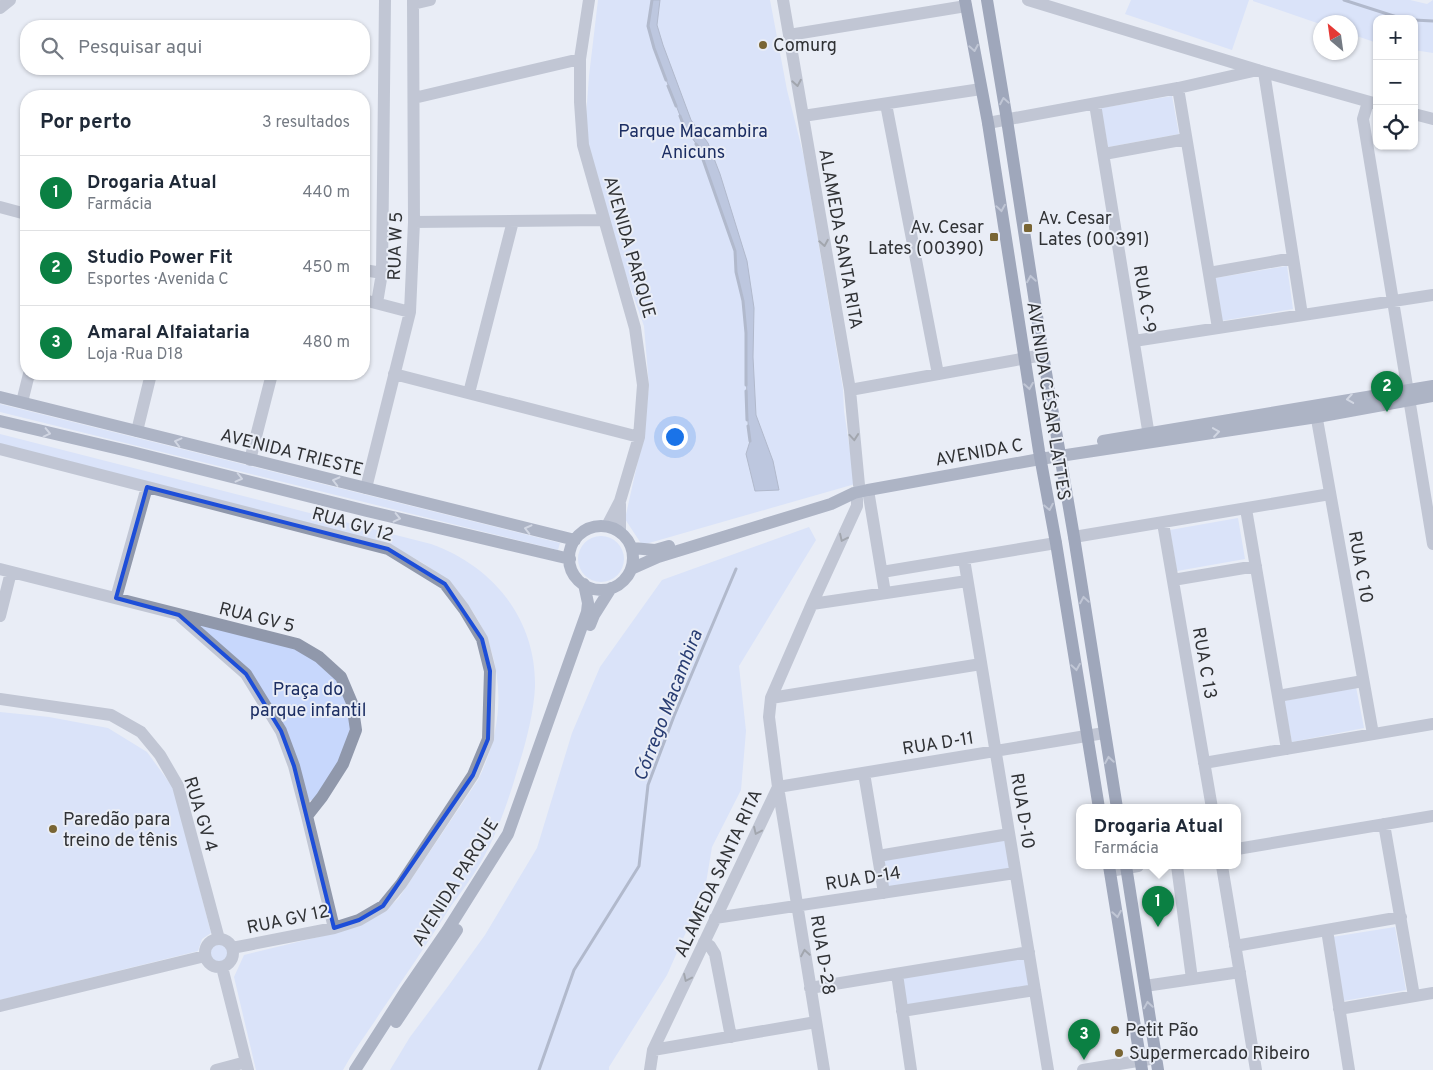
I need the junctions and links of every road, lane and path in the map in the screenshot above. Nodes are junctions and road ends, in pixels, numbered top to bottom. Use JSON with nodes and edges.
{"nodes":[{"id":1,"x":10,"y":0,"type":"edge"},
{"id":2,"x":385,"y":0,"type":"edge"},
{"id":3,"x":430,"y":0,"type":"edge"},
{"id":4,"x":589,"y":0,"type":"edge"},
{"id":5,"x":783,"y":0,"type":"edge"},
{"id":6,"x":987,"y":0,"type":"edge"},
{"id":7,"x":1028,"y":0,"type":"edge"},
{"id":8,"x":413,"y":2,"type":"edge"},
{"id":9,"x":966,"y":3,"type":"edge"},
{"id":10,"x":0,"y":8,"type":"edge"},
{"id":11,"x":789,"y":35,"type":"junction"},
{"id":12,"x":580,"y":59,"type":"junction"},
{"id":13,"x":1261,"y":71,"type":"junction"},
{"id":14,"x":1178,"y":88,"type":"junction"},
{"id":15,"x":982,"y":89,"type":"junction"},
{"id":16,"x":414,"y":98,"type":"junction"},
{"id":17,"x":1372,"y":103,"type":"edge"},
{"id":18,"x":886,"y":104,"type":"junction"},
{"id":19,"x":1095,"y":104,"type":"junction"},
{"id":20,"x":1418,"y":115,"type":"edge"},
{"id":21,"x":802,"y":116,"type":"junction"},
{"id":22,"x":1433,"y":119,"type":"edge"},
{"id":23,"x":1007,"y":120,"type":"junction"},
{"id":24,"x":988,"y":124,"type":"junction"},
{"id":25,"x":1186,"y":139,"type":"junction"},
{"id":26,"x":1104,"y":154,"type":"junction"},
{"id":27,"x":0,"y":207,"type":"edge"},
{"id":28,"x":20,"y":212,"type":"edge"},
{"id":29,"x":604,"y":220,"type":"junction"},
{"id":30,"x":513,"y":221,"type":"junction"},
{"id":31,"x":414,"y":222,"type":"junction"},
{"id":32,"x":1293,"y":258,"type":"junction"},
{"id":33,"x":370,"y":271,"type":"edge"},
{"id":34,"x":382,"y":273,"type":"junction"},
{"id":35,"x":1208,"y":273,"type":"junction"},
{"id":36,"x":1433,"y":295,"type":"edge"},
{"id":37,"x":370,"y":301,"type":"edge"},
{"id":38,"x":1393,"y":301,"type":"junction"},
{"id":39,"x":377,"y":303,"type":"junction"},
{"id":40,"x":410,"y":312,"type":"junction"},
{"id":41,"x":1302,"y":315,"type":"junction"},
{"id":42,"x":1218,"y":328,"type":"junction"},
{"id":43,"x":1134,"y":342,"type":"junction"},
{"id":44,"x":1042,"y":355,"type":"junction"},
{"id":45,"x":1024,"y":358,"type":"junction"},
{"id":46,"x":394,"y":374,"type":"junction"},
{"id":47,"x":938,"y":374,"type":"junction"},
{"id":48,"x":28,"y":380,"type":"edge"},
{"id":49,"x":150,"y":380,"type":"edge"},
{"id":50,"x":270,"y":380,"type":"edge"},
{"id":51,"x":1433,"y":386,"type":"edge"},
{"id":52,"x":850,"y":390,"type":"junction"},
{"id":53,"x":469,"y":393,"type":"junction"},
{"id":54,"x":1408,"y":395,"type":"junction"},
{"id":55,"x":1433,"y":396,"type":"edge"},
{"id":56,"x":0,"y":397,"type":"edge"},
{"id":57,"x":22,"y":402,"type":"junction"},
{"id":58,"x":1316,"y":411,"type":"junction"},
{"id":59,"x":0,"y":421,"type":"edge"},
{"id":60,"x":137,"y":431,"type":"junction"},
{"id":61,"x":639,"y":437,"type":"junction"},
{"id":62,"x":1150,"y":437,"type":"junction"},
{"id":63,"x":0,"y":448,"type":"edge"},
{"id":64,"x":1059,"y":452,"type":"junction"},
{"id":65,"x":1039,"y":455,"type":"junction"},
{"id":66,"x":250,"y":460,"type":"junction"},
{"id":67,"x":147,"y":487,"type":"junction"},
{"id":68,"x":366,"y":488,"type":"junction"},
{"id":69,"x":860,"y":489,"type":"junction"},
{"id":70,"x":1330,"y":494,"type":"junction"},
{"id":71,"x":620,"y":501,"type":"junction"},
{"id":72,"x":1246,"y":509,"type":"junction"},
{"id":73,"x":1164,"y":523,"type":"junction"},
{"id":74,"x":607,"y":526,"type":"junction"},
{"id":75,"x":620,"y":532,"type":"junction"},
{"id":76,"x":1074,"y":538,"type":"junction"},
{"id":77,"x":575,"y":540,"type":"junction"},
{"id":78,"x":1056,"y":543,"type":"junction"},
{"id":79,"x":1433,"y":544,"type":"edge"},
{"id":80,"x":632,"y":548,"type":"junction"},
{"id":81,"x":570,"y":559,"type":"junction"},
{"id":82,"x":964,"y":559,"type":"junction"},
{"id":83,"x":1256,"y":566,"type":"junction"},
{"id":84,"x":631,"y":569,"type":"junction"},
{"id":85,"x":5,"y":570,"type":"edge"},
{"id":86,"x":882,"y":572,"type":"junction"},
{"id":87,"x":1173,"y":580,"type":"junction"},
{"id":88,"x":968,"y":581,"type":"junction"},
{"id":89,"x":584,"y":584,"type":"junction"},
{"id":90,"x":611,"y":588,"type":"junction"},
{"id":91,"x":886,"y":593,"type":"junction"},
{"id":92,"x":116,"y":598,"type":"junction"},
{"id":93,"x":812,"y":604,"type":"junction"},
{"id":94,"x":180,"y":615,"type":"junction"},
{"id":95,"x":0,"y":616,"type":"edge"},
{"id":96,"x":981,"y":664,"type":"junction"},
{"id":97,"x":1363,"y":681,"type":"junction"},
{"id":98,"x":1278,"y":696,"type":"junction"},
{"id":99,"x":771,"y":698,"type":"junction"},
{"id":100,"x":0,"y":699,"type":"edge"},
{"id":101,"x":1433,"y":724,"type":"edge"},
{"id":102,"x":1104,"y":733,"type":"junction"},
{"id":103,"x":1373,"y":734,"type":"junction"},
{"id":104,"x":1087,"y":736,"type":"junction"},
{"id":105,"x":1287,"y":749,"type":"junction"},
{"id":106,"x":996,"y":751,"type":"junction"},
{"id":107,"x":1204,"y":763,"type":"junction"},
{"id":108,"x":864,"y":773,"type":"junction"},
{"id":109,"x":778,"y":787,"type":"junction"},
{"id":110,"x":1098,"y":804,"type":"edge"},
{"id":111,"x":1115,"y":804,"type":"edge"},
{"id":112,"x":1211,"y":804,"type":"edge"},
{"id":113,"x":307,"y":816,"type":"junction"},
{"id":114,"x":1433,"y":816,"type":"edge"},
{"id":115,"x":1384,"y":824,"type":"junction"},
{"id":116,"x":1009,"y":834,"type":"junction"},
{"id":117,"x":1241,"y":848,"type":"edge"},
{"id":118,"x":878,"y":856,"type":"junction"},
{"id":119,"x":1110,"y":869,"type":"edge"},
{"id":120,"x":1130,"y":869,"type":"edge"},
{"id":121,"x":1177,"y":869,"type":"edge"},
{"id":122,"x":1222,"y":869,"type":"edge"},
{"id":123,"x":1015,"y":873,"type":"junction"},
{"id":124,"x":884,"y":893,"type":"junction"},
{"id":125,"x":797,"y":906,"type":"junction"},
{"id":126,"x":1401,"y":917,"type":"junction"},
{"id":127,"x":715,"y":918,"type":"junction"},
{"id":128,"x":334,"y":928,"type":"junction"},
{"id":129,"x":1327,"y":930,"type":"junction"},
{"id":130,"x":219,"y":939,"type":"junction"},
{"id":131,"x":704,"y":942,"type":"junction"},
{"id":132,"x":1235,"y":946,"type":"junction"},
{"id":133,"x":232,"y":948,"type":"junction"},
{"id":134,"x":1028,"y":952,"type":"junction"},
{"id":135,"x":205,"y":956,"type":"junction"},
{"id":136,"x":222,"y":967,"type":"junction"},
{"id":137,"x":1240,"y":972,"type":"junction"},
{"id":138,"x":897,"y":974,"type":"junction"},
{"id":139,"x":1192,"y":979,"type":"junction"},
{"id":140,"x":1145,"y":986,"type":"junction"},
{"id":141,"x":810,"y":988,"type":"junction"},
{"id":142,"x":1035,"y":990,"type":"junction"},
{"id":143,"x":1433,"y":992,"type":"edge"},
{"id":144,"x":1414,"y":996,"type":"junction"},
{"id":145,"x":0,"y":1006,"type":"edge"},
{"id":146,"x":1339,"y":1009,"type":"junction"},
{"id":147,"x":902,"y":1011,"type":"junction"},
{"id":148,"x":816,"y":1022,"type":"junction"},
{"id":149,"x":731,"y":1037,"type":"junction"},
{"id":150,"x":653,"y":1050,"type":"junction"},
{"id":151,"x":1157,"y":1064,"type":"edge"},
{"id":152,"x":1141,"y":1065,"type":"edge"},
{"id":153,"x":247,"y":1066,"type":"edge"},
{"id":154,"x":216,"y":1070,"type":"edge"},
{"id":155,"x":355,"y":1070,"type":"edge"},
{"id":156,"x":365,"y":1070,"type":"edge"},
{"id":157,"x":650,"y":1070,"type":"edge"},
{"id":158,"x":824,"y":1070,"type":"edge"},
{"id":159,"x":911,"y":1070,"type":"edge"},
{"id":160,"x":1048,"y":1070,"type":"edge"},
{"id":161,"x":1083,"y":1070,"type":"edge"},
{"id":162,"x":1256,"y":1070,"type":"edge"},
{"id":163,"x":1349,"y":1070,"type":"edge"}],
"edges":[{"from":1,"to":10,"type":"street"},
{"from":2,"to":34,"type":"street"},
{"from":3,"to":8,"type":"street"},
{"from":4,"to":12,"type":"street","name":"AVENIDA PARQUE"},
{"from":5,"to":11,"type":"street","name":"ALAMEDA SANTA RITA"},
{"from":23,"to":6,"type":"main road","name":"AVENIDA CÉSAR LATTES","one_way":true},
{"from":7,"to":13,"type":"street"},
{"from":8,"to":16,"type":"street","name":"RUA W 5"},
{"from":9,"to":11,"type":"street"},
{"from":9,"to":15,"type":"main road","name":"AVENIDA CÉSAR LATTES","one_way":true},
{"from":11,"to":21,"type":"street","name":"ALAMEDA SANTA RITA","one_way":true},
{"from":12,"to":16,"type":"street"},
{"from":12,"to":29,"type":"street","name":"AVENIDA PARQUE"},
{"from":13,"to":14,"type":"street"},
{"from":13,"to":17,"type":"street"},
{"from":13,"to":32,"type":"street"},
{"from":14,"to":19,"type":"street"},
{"from":14,"to":25,"type":"street"},
{"from":15,"to":18,"type":"street"},
{"from":15,"to":24,"type":"main road","name":"AVENIDA CÉSAR LATTES"},
{"from":16,"to":31,"type":"street","name":"RUA W 5"},
{"from":17,"to":38,"type":"street"},
{"from":18,"to":21,"type":"street"},
{"from":18,"to":47,"type":"street"},
{"from":19,"to":23,"type":"street"},
{"from":19,"to":26,"type":"street","name":"RUA C-9"},
{"from":20,"to":22,"type":"street"},
{"from":21,"to":52,"type":"street","name":"ALAMEDA SANTA RITA","one_way":true},
{"from":23,"to":24,"type":"street"},
{"from":44,"to":23,"type":"main road","name":"AVENIDA CÉSAR LATTES","one_way":true},
{"from":24,"to":45,"type":"main road","name":"AVENIDA CÉSAR LATTES","one_way":true},
{"from":25,"to":26,"type":"street"},
{"from":25,"to":35,"type":"street"},
{"from":26,"to":43,"type":"street","name":"RUA C-9"},
{"from":27,"to":28,"type":"street"},
{"from":29,"to":30,"type":"street"},
{"from":29,"to":61,"type":"street","name":"AVENIDA PARQUE"},
{"from":30,"to":31,"type":"street"},
{"from":30,"to":53,"type":"street"},
{"from":31,"to":40,"type":"street","name":"RUA W 5"},
{"from":32,"to":35,"type":"street"},
{"from":32,"to":41,"type":"street"},
{"from":33,"to":34,"type":"street"},
{"from":34,"to":39,"type":"street"},
{"from":35,"to":42,"type":"street"},
{"from":36,"to":38,"type":"street"},
{"from":37,"to":39,"type":"street"},
{"from":38,"to":41,"type":"street"},
{"from":38,"to":54,"type":"street"},
{"from":39,"to":40,"type":"street"},
{"from":40,"to":46,"type":"street","name":"RUA W 5"},
{"from":41,"to":42,"type":"street"},
{"from":42,"to":43,"type":"street"},
{"from":43,"to":62,"type":"street","name":"RUA C-9"},
{"from":44,"to":45,"type":"street"},
{"from":44,"to":64,"type":"main road","name":"AVENIDA CÉSAR LATTES"},
{"from":45,"to":47,"type":"street"},
{"from":45,"to":65,"type":"main road","name":"AVENIDA CÉSAR LATTES","one_way":true},
{"from":46,"to":53,"type":"street"},
{"from":46,"to":68,"type":"street","name":"RUA W 5"},
{"from":47,"to":52,"type":"street"},
{"from":48,"to":57,"type":"street"},
{"from":49,"to":60,"type":"street"},
{"from":50,"to":66,"type":"street"},
{"from":51,"to":54,"type":"street","name":"AVENIDA C"},
{"from":52,"to":69,"type":"street","name":"ALAMEDA SANTA RITA","one_way":true},
{"from":53,"to":61,"type":"street"},
{"from":54,"to":55,"type":"street","name":"AVENIDA C"},
{"from":54,"to":58,"type":"street","name":"AVENIDA C"},
{"from":54,"to":79,"type":"street"},
{"from":56,"to":57,"type":"street","name":"AVENIDA TRIESTE"},
{"from":57,"to":60,"type":"street","name":"AVENIDA TRIESTE"},
{"from":58,"to":62,"type":"street","name":"AVENIDA C"},
{"from":58,"to":70,"type":"street","name":"RUA C 10"},
{"from":59,"to":81,"type":"street","one_way":true},
{"from":66,"to":60,"type":"street","name":"AVENIDA TRIESTE","one_way":true},
{"from":61,"to":71,"type":"street","name":"AVENIDA PARQUE"},
{"from":62,"to":64,"type":"street","name":"AVENIDA C"},
{"from":63,"to":67,"type":"street","name":"RUA GV 12"},
{"from":64,"to":65,"type":"street","name":"AVENIDA C"},
{"from":64,"to":76,"type":"main road","name":"AVENIDA CÉSAR LATTES"},
{"from":65,"to":69,"type":"street","name":"AVENIDA C"},
{"from":65,"to":78,"type":"main road","name":"AVENIDA CÉSAR LATTES","one_way":true},
{"from":68,"to":66,"type":"street","name":"AVENIDA TRIESTE","one_way":true},
{"from":67,"to":92,"type":"street"},
{"from":67,"to":128,"type":"street","name":"RUA GV 12"},
{"from":77,"to":68,"type":"street","name":"AVENIDA TRIESTE","one_way":true},
{"from":69,"to":80,"type":"street","name":"AVENIDA C"},
{"from":69,"to":84,"type":"street","name":"AVENIDA C"},
{"from":69,"to":86,"type":"street"},
{"from":69,"to":93,"type":"street","name":"ALAMEDA SANTA RITA","one_way":true},
{"from":70,"to":72,"type":"street"},
{"from":70,"to":97,"type":"street","name":"RUA C 10"},
{"from":71,"to":74,"type":"street","name":"AVENIDA PARQUE"},
{"from":71,"to":75,"type":"street","name":"AVENIDA PARQUE"},
{"from":72,"to":73,"type":"street"},
{"from":72,"to":83,"type":"street"},
{"from":73,"to":76,"type":"street"},
{"from":73,"to":87,"type":"street","name":"RUA C 13"},
{"from":74,"to":75,"type":"street"},
{"from":74,"to":77,"type":"street"},
{"from":75,"to":80,"type":"street"},
{"from":102,"to":76,"type":"main road","name":"AVENIDA CÉSAR LATTES","one_way":true},
{"from":77,"to":81,"type":"street"},
{"from":78,"to":82,"type":"street"},
{"from":78,"to":104,"type":"main road","name":"AVENIDA CÉSAR LATTES","one_way":true},
{"from":80,"to":84,"type":"street"},
{"from":81,"to":89,"type":"street"},
{"from":82,"to":86,"type":"street"},
{"from":82,"to":88,"type":"street","name":"RUA D-10"},
{"from":83,"to":87,"type":"street"},
{"from":83,"to":98,"type":"street"},
{"from":84,"to":90,"type":"street"},
{"from":85,"to":92,"type":"street","name":"RUA GV 5"},
{"from":85,"to":95,"type":"street"},
{"from":86,"to":91,"type":"street"},
{"from":87,"to":107,"type":"street","name":"RUA C 13"},
{"from":88,"to":91,"type":"street"},
{"from":88,"to":96,"type":"street","name":"RUA D-10"},
{"from":89,"to":90,"type":"street"},
{"from":89,"to":155,"type":"street","name":"AVENIDA PARQUE"},
{"from":90,"to":156,"type":"street","name":"AVENIDA PARQUE"},
{"from":91,"to":93,"type":"street"},
{"from":92,"to":94,"type":"street","name":"RUA GV 5"},
{"from":93,"to":99,"type":"street","name":"ALAMEDA SANTA RITA"},
{"from":94,"to":113,"type":"street","name":"RUA GV 5"},
{"from":94,"to":113,"type":"street","name":"RUA GV 5"},
{"from":96,"to":99,"type":"street"},
{"from":96,"to":106,"type":"street","name":"RUA D-10"},
{"from":97,"to":98,"type":"street"},
{"from":97,"to":103,"type":"street","name":"RUA C 10"},
{"from":98,"to":105,"type":"street"},
{"from":99,"to":109,"type":"street","name":"ALAMEDA SANTA RITA"},
{"from":100,"to":130,"type":"street","name":"RUA GV 4"},
{"from":101,"to":103,"type":"street"},
{"from":102,"to":104,"type":"street","name":"RUA D-11"},
{"from":111,"to":102,"type":"main road","name":"AVENIDA CÉSAR LATTES","one_way":true},
{"from":103,"to":105,"type":"street"},
{"from":104,"to":106,"type":"street","name":"RUA D-11"},
{"from":104,"to":110,"type":"main road","name":"AVENIDA CÉSAR LATTES"},
{"from":105,"to":107,"type":"street"},
{"from":106,"to":108,"type":"street","name":"RUA D-11"},
{"from":106,"to":116,"type":"street","name":"RUA D-10"},
{"from":107,"to":112,"type":"street","name":"RUA C 13"},
{"from":108,"to":109,"type":"street","name":"RUA D-11"},
{"from":108,"to":118,"type":"street"},
{"from":109,"to":125,"type":"street","name":"RUA D-28"},
{"from":109,"to":127,"type":"street","name":"ALAMEDA SANTA RITA","one_way":true},
{"from":113,"to":128,"type":"street","name":"RUA GV 5"},
{"from":114,"to":115,"type":"street"},
{"from":115,"to":117,"type":"street"},
{"from":115,"to":126,"type":"street"},
{"from":116,"to":118,"type":"street"},
{"from":116,"to":123,"type":"street","name":"RUA D-10"},
{"from":118,"to":124,"type":"street"},
{"from":119,"to":152,"type":"main road","one_way":true},
{"from":120,"to":140,"type":"main road"},
{"from":121,"to":139,"type":"street"},
{"from":122,"to":132,"type":"street"},
{"from":123,"to":124,"type":"street","name":"RUA D-14"},
{"from":123,"to":134,"type":"street","name":"RUA D-10"},
{"from":124,"to":125,"type":"street","name":"RUA D-14"},
{"from":125,"to":127,"type":"street","name":"RUA D-14"},
{"from":141,"to":125,"type":"street","name":"RUA D-28","one_way":true},
{"from":126,"to":129,"type":"street"},
{"from":126,"to":144,"type":"street"},
{"from":127,"to":131,"type":"street","name":"ALAMEDA SANTA RITA"},
{"from":128,"to":133,"type":"street","name":"RUA GV 12"},
{"from":129,"to":132,"type":"street"},
{"from":129,"to":146,"type":"street"},
{"from":130,"to":133,"type":"street"},
{"from":130,"to":135,"type":"street"},
{"from":131,"to":149,"type":"street"},
{"from":131,"to":150,"type":"street","name":"ALAMEDA SANTA RITA","one_way":true},
{"from":132,"to":137,"type":"street"},
{"from":133,"to":136,"type":"street"},
{"from":134,"to":138,"type":"street"},
{"from":134,"to":142,"type":"street","name":"RUA D-10"},
{"from":135,"to":136,"type":"street"},
{"from":135,"to":145,"type":"street"},
{"from":136,"to":153,"type":"street"},
{"from":137,"to":139,"type":"street"},
{"from":137,"to":162,"type":"street"},
{"from":138,"to":141,"type":"street"},
{"from":138,"to":147,"type":"street"},
{"from":139,"to":140,"type":"street"},
{"from":151,"to":140,"type":"main road","one_way":true},
{"from":141,"to":148,"type":"street","name":"RUA D-28"},
{"from":142,"to":147,"type":"street"},
{"from":142,"to":160,"type":"street","name":"RUA D-10"},
{"from":143,"to":144,"type":"street"},
{"from":144,"to":146,"type":"street"},
{"from":146,"to":163,"type":"street"},
{"from":147,"to":159,"type":"street"},
{"from":148,"to":149,"type":"street"},
{"from":148,"to":158,"type":"street","name":"RUA D-28"},
{"from":149,"to":150,"type":"street"},
{"from":150,"to":157,"type":"street","name":"ALAMEDA SANTA RITA"},
{"from":151,"to":152,"type":"street"},
{"from":152,"to":161,"type":"street"},
{"from":153,"to":154,"type":"street"}]}
